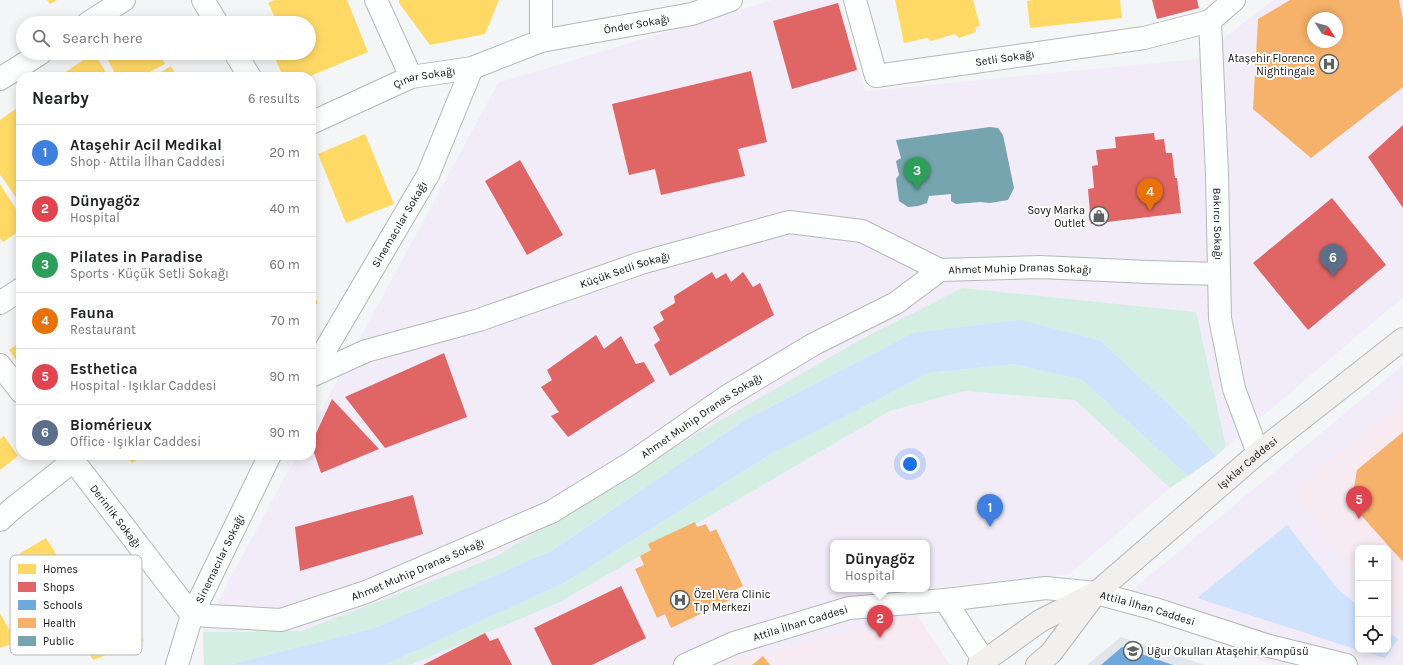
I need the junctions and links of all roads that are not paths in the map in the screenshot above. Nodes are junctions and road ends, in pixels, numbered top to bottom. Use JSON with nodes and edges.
{"nodes":[{"id":1,"x":124,"y":0,"type":"edge"},
{"id":2,"x":202,"y":0,"type":"edge"},
{"id":3,"x":376,"y":0,"type":"edge"},
{"id":4,"x":541,"y":0,"type":"edge"},
{"id":5,"x":731,"y":0,"type":"edge"},
{"id":6,"x":855,"y":0,"type":"edge"},
{"id":7,"x":1234,"y":0,"type":"edge"},
{"id":8,"x":693,"y":7,"type":"edge"},
{"id":9,"x":99,"y":16,"type":"edge"},
{"id":10,"x":212,"y":16,"type":"edge"},
{"id":11,"x":1210,"y":21,"type":"junction"},
{"id":12,"x":541,"y":41,"type":"junction"},
{"id":13,"x":30,"y":60,"type":"edge"},
{"id":14,"x":239,"y":60,"type":"edge"},
{"id":15,"x":472,"y":68,"type":"junction"},
{"id":16,"x":247,"y":72,"type":"edge"},
{"id":17,"x":411,"y":77,"type":"junction"},
{"id":18,"x":0,"y":79,"type":"edge"},
{"id":19,"x":316,"y":121,"type":"edge"},
{"id":20,"x":940,"y":270,"type":"junction"},
{"id":21,"x":1219,"y":274,"type":"junction"},
{"id":22,"x":16,"y":292,"type":"edge"},
{"id":23,"x":0,"y":303,"type":"edge"},
{"id":24,"x":1403,"y":339,"type":"edge"},
{"id":25,"x":0,"y":365,"type":"edge"},
{"id":26,"x":316,"y":366,"type":"edge"},
{"id":27,"x":316,"y":373,"type":"edge"},
{"id":28,"x":16,"y":386,"type":"edge"},
{"id":29,"x":1258,"y":452,"type":"junction"},
{"id":30,"x":69,"y":460,"type":"edge"},
{"id":31,"x":73,"y":460,"type":"edge"},
{"id":32,"x":268,"y":460,"type":"edge"},
{"id":33,"x":0,"y":520,"type":"edge"},
{"id":34,"x":1096,"y":593,"type":"junction"},
{"id":35,"x":944,"y":600,"type":"junction"},
{"id":36,"x":192,"y":615,"type":"junction"},
{"id":37,"x":1267,"y":656,"type":"edge"},
{"id":38,"x":982,"y":663,"type":"edge"},
{"id":39,"x":177,"y":665,"type":"edge"},
{"id":40,"x":686,"y":665,"type":"edge"},
{"id":41,"x":1037,"y":665,"type":"edge"},
{"id":42,"x":1346,"y":665,"type":"edge"}],
"edges":[{"from":1,"to":9,"type":"street"},
{"from":2,"to":10,"type":"street"},
{"from":3,"to":17,"type":"street"},
{"from":4,"to":12,"type":"street"},
{"from":5,"to":8,"type":"street","name":"Önder Sokağı"},
{"from":6,"to":11,"type":"street","name":"Setli Sokağı"},
{"from":7,"to":11,"type":"street"},
{"from":8,"to":12,"type":"street","name":"Önder Sokağı"},
{"from":11,"to":21,"type":"street","name":"Bakırcı Sokağı"},
{"from":12,"to":15,"type":"street","name":"Çınar Sokağı"},
{"from":13,"to":18,"type":"street"},
{"from":14,"to":16,"type":"street"},
{"from":15,"to":17,"type":"street","name":"Çınar Sokağı"},
{"from":15,"to":26,"type":"street","name":"Sinemacılar Sokağı"},
{"from":17,"to":19,"type":"street","name":"Çınar Sokağı"},
{"from":20,"to":21,"type":"street","name":"Ahmet Muhip Dranas Sokağı"},
{"from":20,"to":27,"type":"street","name":"Küçük Setli Sokağı"},
{"from":20,"to":36,"type":"street","name":"Ahmet Muhip Dranas Sokağı"},
{"from":21,"to":29,"type":"street","name":"Bakırcı Sokağı"},
{"from":22,"to":23,"type":"street"},
{"from":24,"to":29,"type":"street","name":"Işıklar Caddesi"},
{"from":25,"to":28,"type":"street"},
{"from":29,"to":34,"type":"street","name":"Işıklar Caddesi"},
{"from":30,"to":33,"type":"street"},
{"from":31,"to":36,"type":"street","name":"Derinlik Sokağı"},
{"from":32,"to":36,"type":"street","name":"Sinemacılar Sokağı"},
{"from":34,"to":35,"type":"street","name":"Attila İlhan Caddesi"},
{"from":34,"to":37,"type":"street","name":"Attila İlhan Caddesi"},
{"from":34,"to":38,"type":"street","name":"Işıklar Caddesi"},
{"from":34,"to":41,"type":"street","name":"Işıklar Caddesi"},
{"from":35,"to":38,"type":"street"},
{"from":35,"to":40,"type":"street","name":"Attila İlhan Caddesi"},
{"from":36,"to":39,"type":"street","name":"Sinemacılar Sokağı"},
{"from":37,"to":42,"type":"street","name":"Attila İlhan Caddesi"}]}
